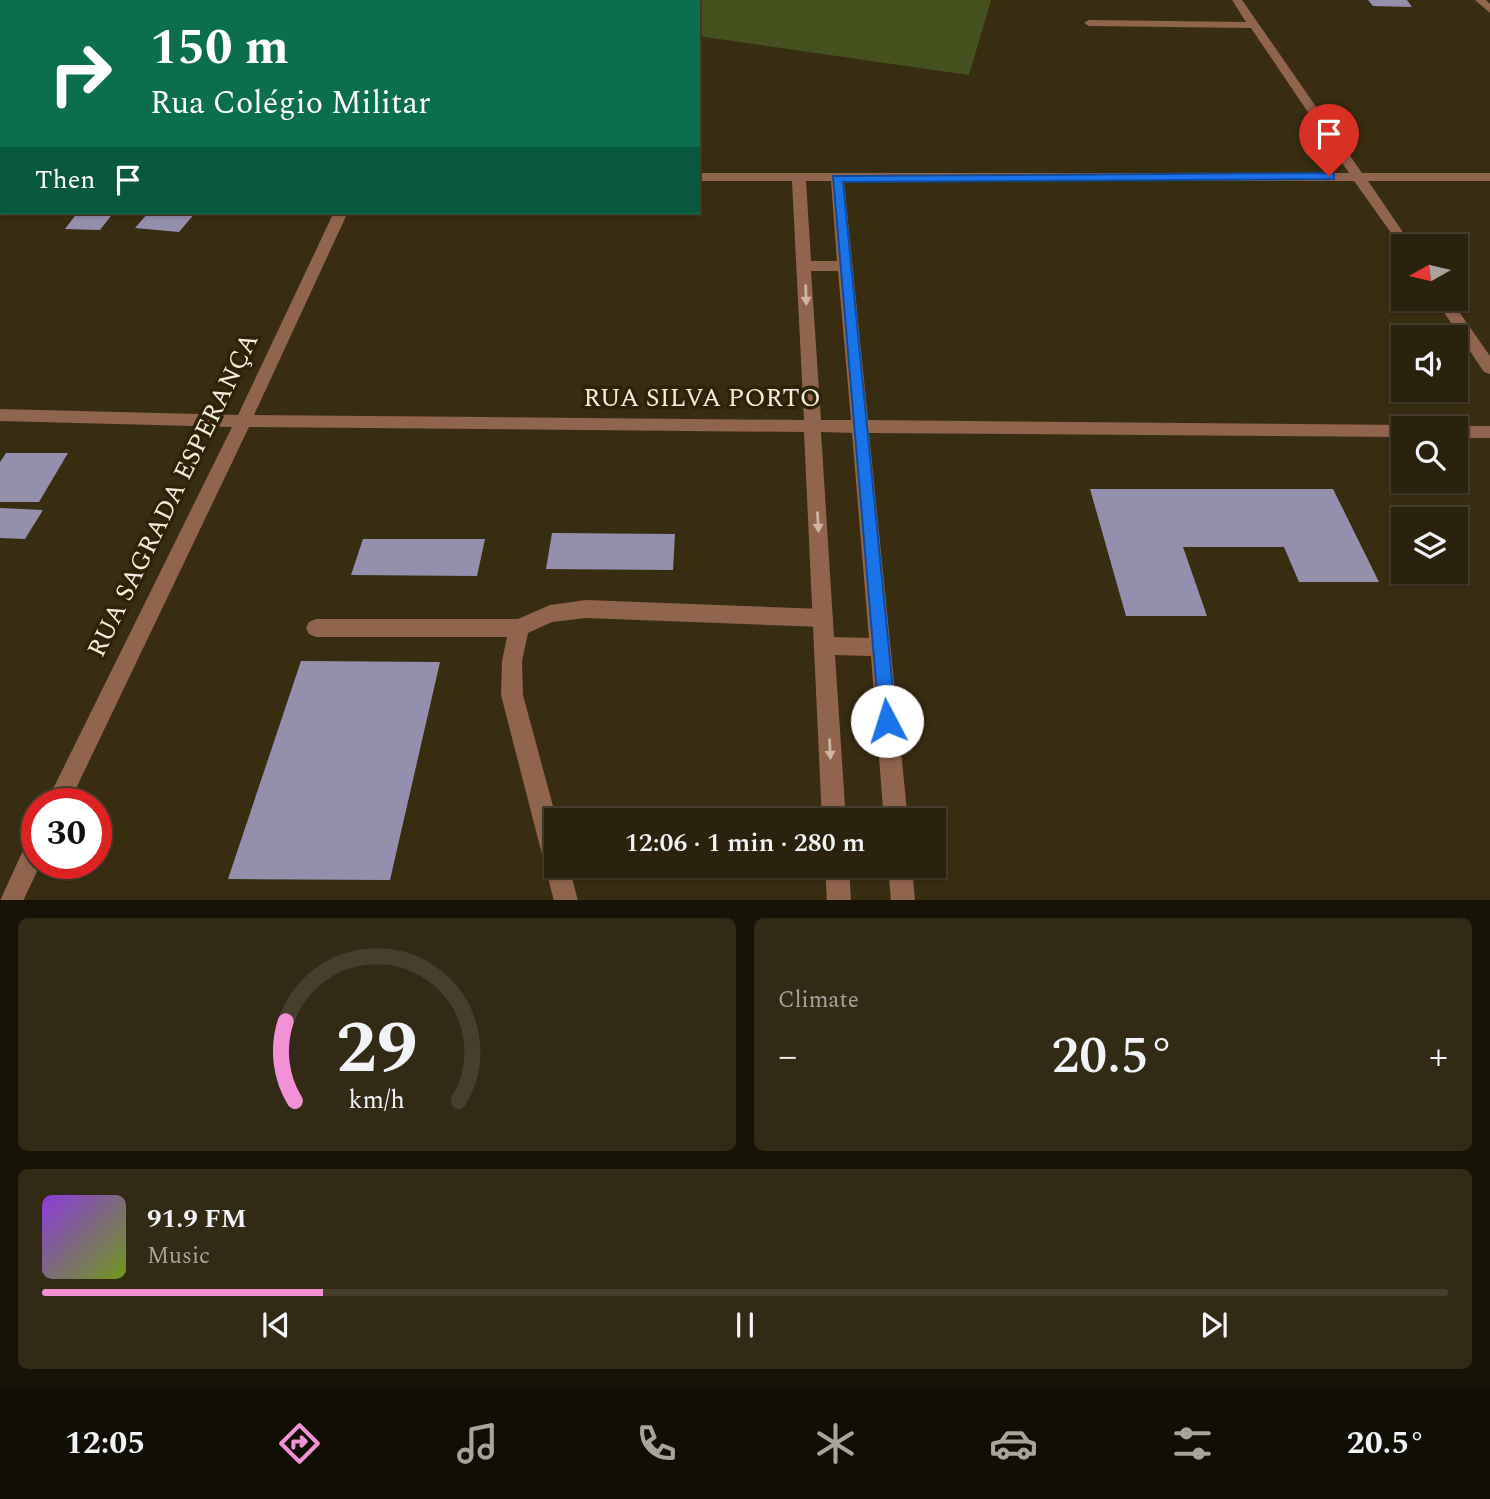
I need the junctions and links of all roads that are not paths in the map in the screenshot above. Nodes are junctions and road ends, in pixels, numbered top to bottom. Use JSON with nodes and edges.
{"nodes":[{"id":1,"x":1237,"y":0,"type":"edge"},
{"id":2,"x":1480,"y":0,"type":"edge"},
{"id":3,"x":1490,"y":10,"type":"edge"},
{"id":4,"x":1089,"y":23,"type":"dead end"},
{"id":5,"x":1255,"y":25,"type":"junction"},
{"id":6,"x":1357,"y":176,"type":"junction"},
{"id":7,"x":700,"y":177,"type":"edge"},
{"id":8,"x":1490,"y":177,"type":"edge"},
{"id":9,"x":799,"y":178,"type":"junction"},
{"id":10,"x":837,"y":178,"type":"junction"},
{"id":11,"x":340,"y":214,"type":"edge"},
{"id":12,"x":1397,"y":234,"type":"edge"},
{"id":13,"x":805,"y":266,"type":"junction"},
{"id":14,"x":845,"y":266,"type":"junction"},
{"id":15,"x":1451,"y":312,"type":"edge"},
{"id":16,"x":1490,"y":368,"type":"edge"},
{"id":17,"x":0,"y":415,"type":"edge"},
{"id":18,"x":243,"y":421,"type":"junction"},
{"id":19,"x":813,"y":425,"type":"junction"},
{"id":20,"x":859,"y":426,"type":"junction"},
{"id":21,"x":1391,"y":431,"type":"edge"},
{"id":22,"x":1468,"y":432,"type":"edge"},
{"id":23,"x":1490,"y":432,"type":"edge"},
{"id":24,"x":823,"y":618,"type":"junction"},
{"id":25,"x":316,"y":628,"type":"dead end"},
{"id":26,"x":519,"y":628,"type":"junction"},
{"id":27,"x":824,"y":646,"type":"junction"},
{"id":28,"x":880,"y":647,"type":"junction"},
{"id":29,"x":64,"y":788,"type":"edge"},
{"id":30,"x":833,"y":808,"type":"edge"},
{"id":31,"x":895,"y":808,"type":"edge"},
{"id":32,"x":544,"y":816,"type":"edge"},
{"id":33,"x":21,"y":878,"type":"edge"},
{"id":34,"x":560,"y":878,"type":"edge"},
{"id":35,"x":838,"y":878,"type":"edge"},
{"id":36,"x":901,"y":878,"type":"edge"},
{"id":37,"x":10,"y":900,"type":"edge"},
{"id":38,"x":566,"y":900,"type":"edge"},
{"id":39,"x":839,"y":900,"type":"edge"},
{"id":40,"x":903,"y":900,"type":"edge"}],
"edges":[{"from":1,"to":5,"type":"street"},
{"from":2,"to":3,"type":"street"},
{"from":4,"to":5,"type":"street"},
{"from":5,"to":6,"type":"street"},
{"from":6,"to":8,"type":"street"},
{"from":6,"to":10,"type":"street"},
{"from":6,"to":12,"type":"street"},
{"from":7,"to":9,"type":"street"},
{"from":9,"to":10,"type":"street"},
{"from":9,"to":13,"type":"street"},
{"from":10,"to":14,"type":"street"},
{"from":11,"to":18,"type":"street","name":"RUA SAGRADA ESPERANÇA"},
{"from":13,"to":14,"type":"street"},
{"from":13,"to":19,"type":"street","one_way":true},
{"from":14,"to":20,"type":"street"},
{"from":15,"to":16,"type":"street"},
{"from":17,"to":18,"type":"street","name":"RUA SILVA PORTO"},
{"from":18,"to":19,"type":"street","name":"RUA SILVA PORTO"},
{"from":18,"to":29,"type":"street","name":"RUA SAGRADA ESPERANÇA"},
{"from":19,"to":20,"type":"street","name":"RUA SILVA PORTO"},
{"from":19,"to":24,"type":"street","one_way":true},
{"from":20,"to":21,"type":"street","name":"RUA SILVA PORTO"},
{"from":20,"to":28,"type":"street"},
{"from":22,"to":23,"type":"street"},
{"from":24,"to":26,"type":"street"},
{"from":24,"to":27,"type":"street"},
{"from":25,"to":26,"type":"street"},
{"from":26,"to":32,"type":"street"},
{"from":27,"to":28,"type":"street"},
{"from":27,"to":30,"type":"street","one_way":true},
{"from":28,"to":31,"type":"street"},
{"from":33,"to":37,"type":"street"},
{"from":34,"to":38,"type":"street"},
{"from":35,"to":39,"type":"street"},
{"from":36,"to":40,"type":"street"}]}
